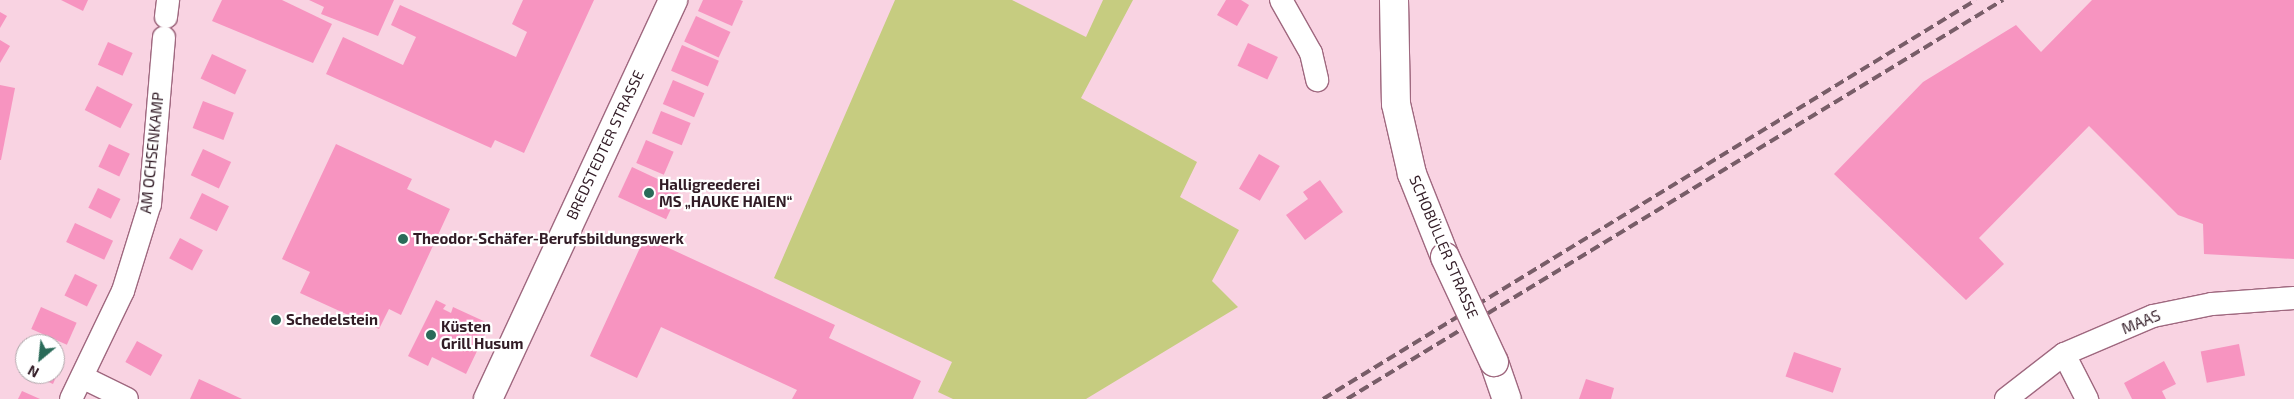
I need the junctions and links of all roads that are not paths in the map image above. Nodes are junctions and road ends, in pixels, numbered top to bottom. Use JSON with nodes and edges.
{"nodes":[{"id":1,"x":673,"y":0,"type":"edge"},
{"id":2,"x":1280,"y":0,"type":"edge"},
{"id":3,"x":1394,"y":0,"type":"edge"},
{"id":4,"x":166,"y":18,"type":"edge"},
{"id":5,"x":1317,"y":80,"type":"dead end"},
{"id":6,"x":2294,"y":298,"type":"edge"},
{"id":7,"x":2064,"y":354,"type":"junction"},
{"id":8,"x":82,"y":377,"type":"junction"},
{"id":9,"x":71,"y":399,"type":"edge"},
{"id":10,"x":127,"y":399,"type":"edge"},
{"id":11,"x":488,"y":399,"type":"edge"},
{"id":12,"x":1507,"y":399,"type":"edge"},
{"id":13,"x":2006,"y":399,"type":"edge"},
{"id":14,"x":2087,"y":399,"type":"edge"}],
"edges":[{"from":1,"to":11,"type":"main road","name":"BREDSTEDTER STRASSE"},
{"from":2,"to":5,"type":"street"},
{"from":3,"to":12,"type":"main road","name":"SCHOBÜLLER STRASSE","bridge":true},
{"from":4,"to":8,"type":"street","name":"AM OCHSENKAMP"},
{"from":6,"to":7,"type":"street","name":"MAAS"},
{"from":7,"to":13,"type":"street","name":"MAAS"},
{"from":7,"to":14,"type":"street"},
{"from":8,"to":9,"type":"street","name":"AM OCHSENKAMP"},
{"from":8,"to":10,"type":"street"}]}
